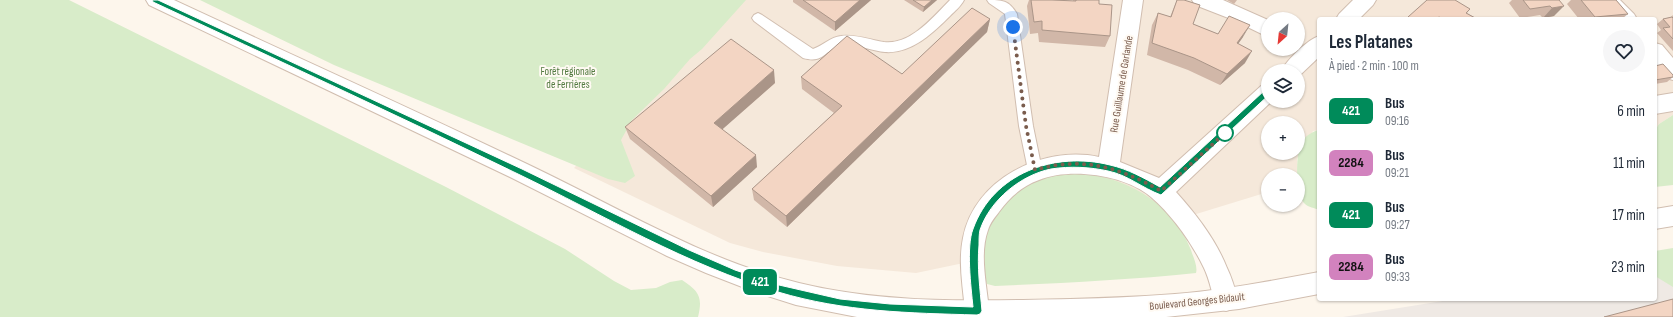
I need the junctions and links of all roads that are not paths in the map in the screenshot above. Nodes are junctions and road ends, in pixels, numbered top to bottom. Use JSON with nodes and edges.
{"nodes":[{"id":1,"x":156,"y":0,"type":"edge"},
{"id":2,"x":958,"y":0,"type":"edge"},
{"id":3,"x":992,"y":0,"type":"edge"},
{"id":4,"x":1133,"y":0,"type":"edge"},
{"id":5,"x":1202,"y":0,"type":"edge"},
{"id":6,"x":1366,"y":0,"type":"edge"},
{"id":7,"x":1608,"y":0,"type":"edge"},
{"id":8,"x":1348,"y":17,"type":"edge"},
{"id":9,"x":1625,"y":17,"type":"edge"},
{"id":10,"x":758,"y":18,"type":"dead end"},
{"id":11,"x":1261,"y":26,"type":"edge"},
{"id":12,"x":1311,"y":52,"type":"edge"},
{"id":13,"x":1657,"y":53,"type":"edge"},
{"id":14,"x":1298,"y":64,"type":"edge"},
{"id":15,"x":1673,"y":72,"type":"edge"},
{"id":16,"x":1261,"y":98,"type":"edge"},
{"id":17,"x":1673,"y":102,"type":"edge"},
{"id":18,"x":1657,"y":105,"type":"edge"},
{"id":19,"x":1109,"y":168,"type":"junction"},
{"id":20,"x":1035,"y":170,"type":"junction"},
{"id":21,"x":1161,"y":191,"type":"junction"},
{"id":22,"x":1673,"y":216,"type":"edge"},
{"id":23,"x":1657,"y":219,"type":"edge"},
{"id":24,"x":1317,"y":283,"type":"edge"},
{"id":25,"x":1226,"y":300,"type":"junction"},
{"id":26,"x":978,"y":314,"type":"edge"}],
"edges":[{"from":1,"to":26,"type":"street","name":"Boulevard Georges Bidault"},
{"from":2,"to":10,"type":"lane"},
{"from":3,"to":20,"type":"lane"},
{"from":4,"to":19,"type":"street","name":"Rue Guillaume de Garlande"},
{"from":5,"to":11,"type":"street"},
{"from":6,"to":8,"type":"street"},
{"from":7,"to":9,"type":"street"},
{"from":12,"to":14,"type":"street"},
{"from":13,"to":15,"type":"street"},
{"from":16,"to":21,"type":"street"},
{"from":17,"to":18,"type":"street"},
{"from":19,"to":20,"type":"street"},
{"from":19,"to":21,"type":"street"},
{"from":20,"to":26,"type":"street"},
{"from":21,"to":25,"type":"street"},
{"from":22,"to":23,"type":"street"},
{"from":24,"to":25,"type":"street","name":"Boulevard Georges Bidault"},
{"from":25,"to":26,"type":"street","name":"Boulevard Georges Bidault"}]}
